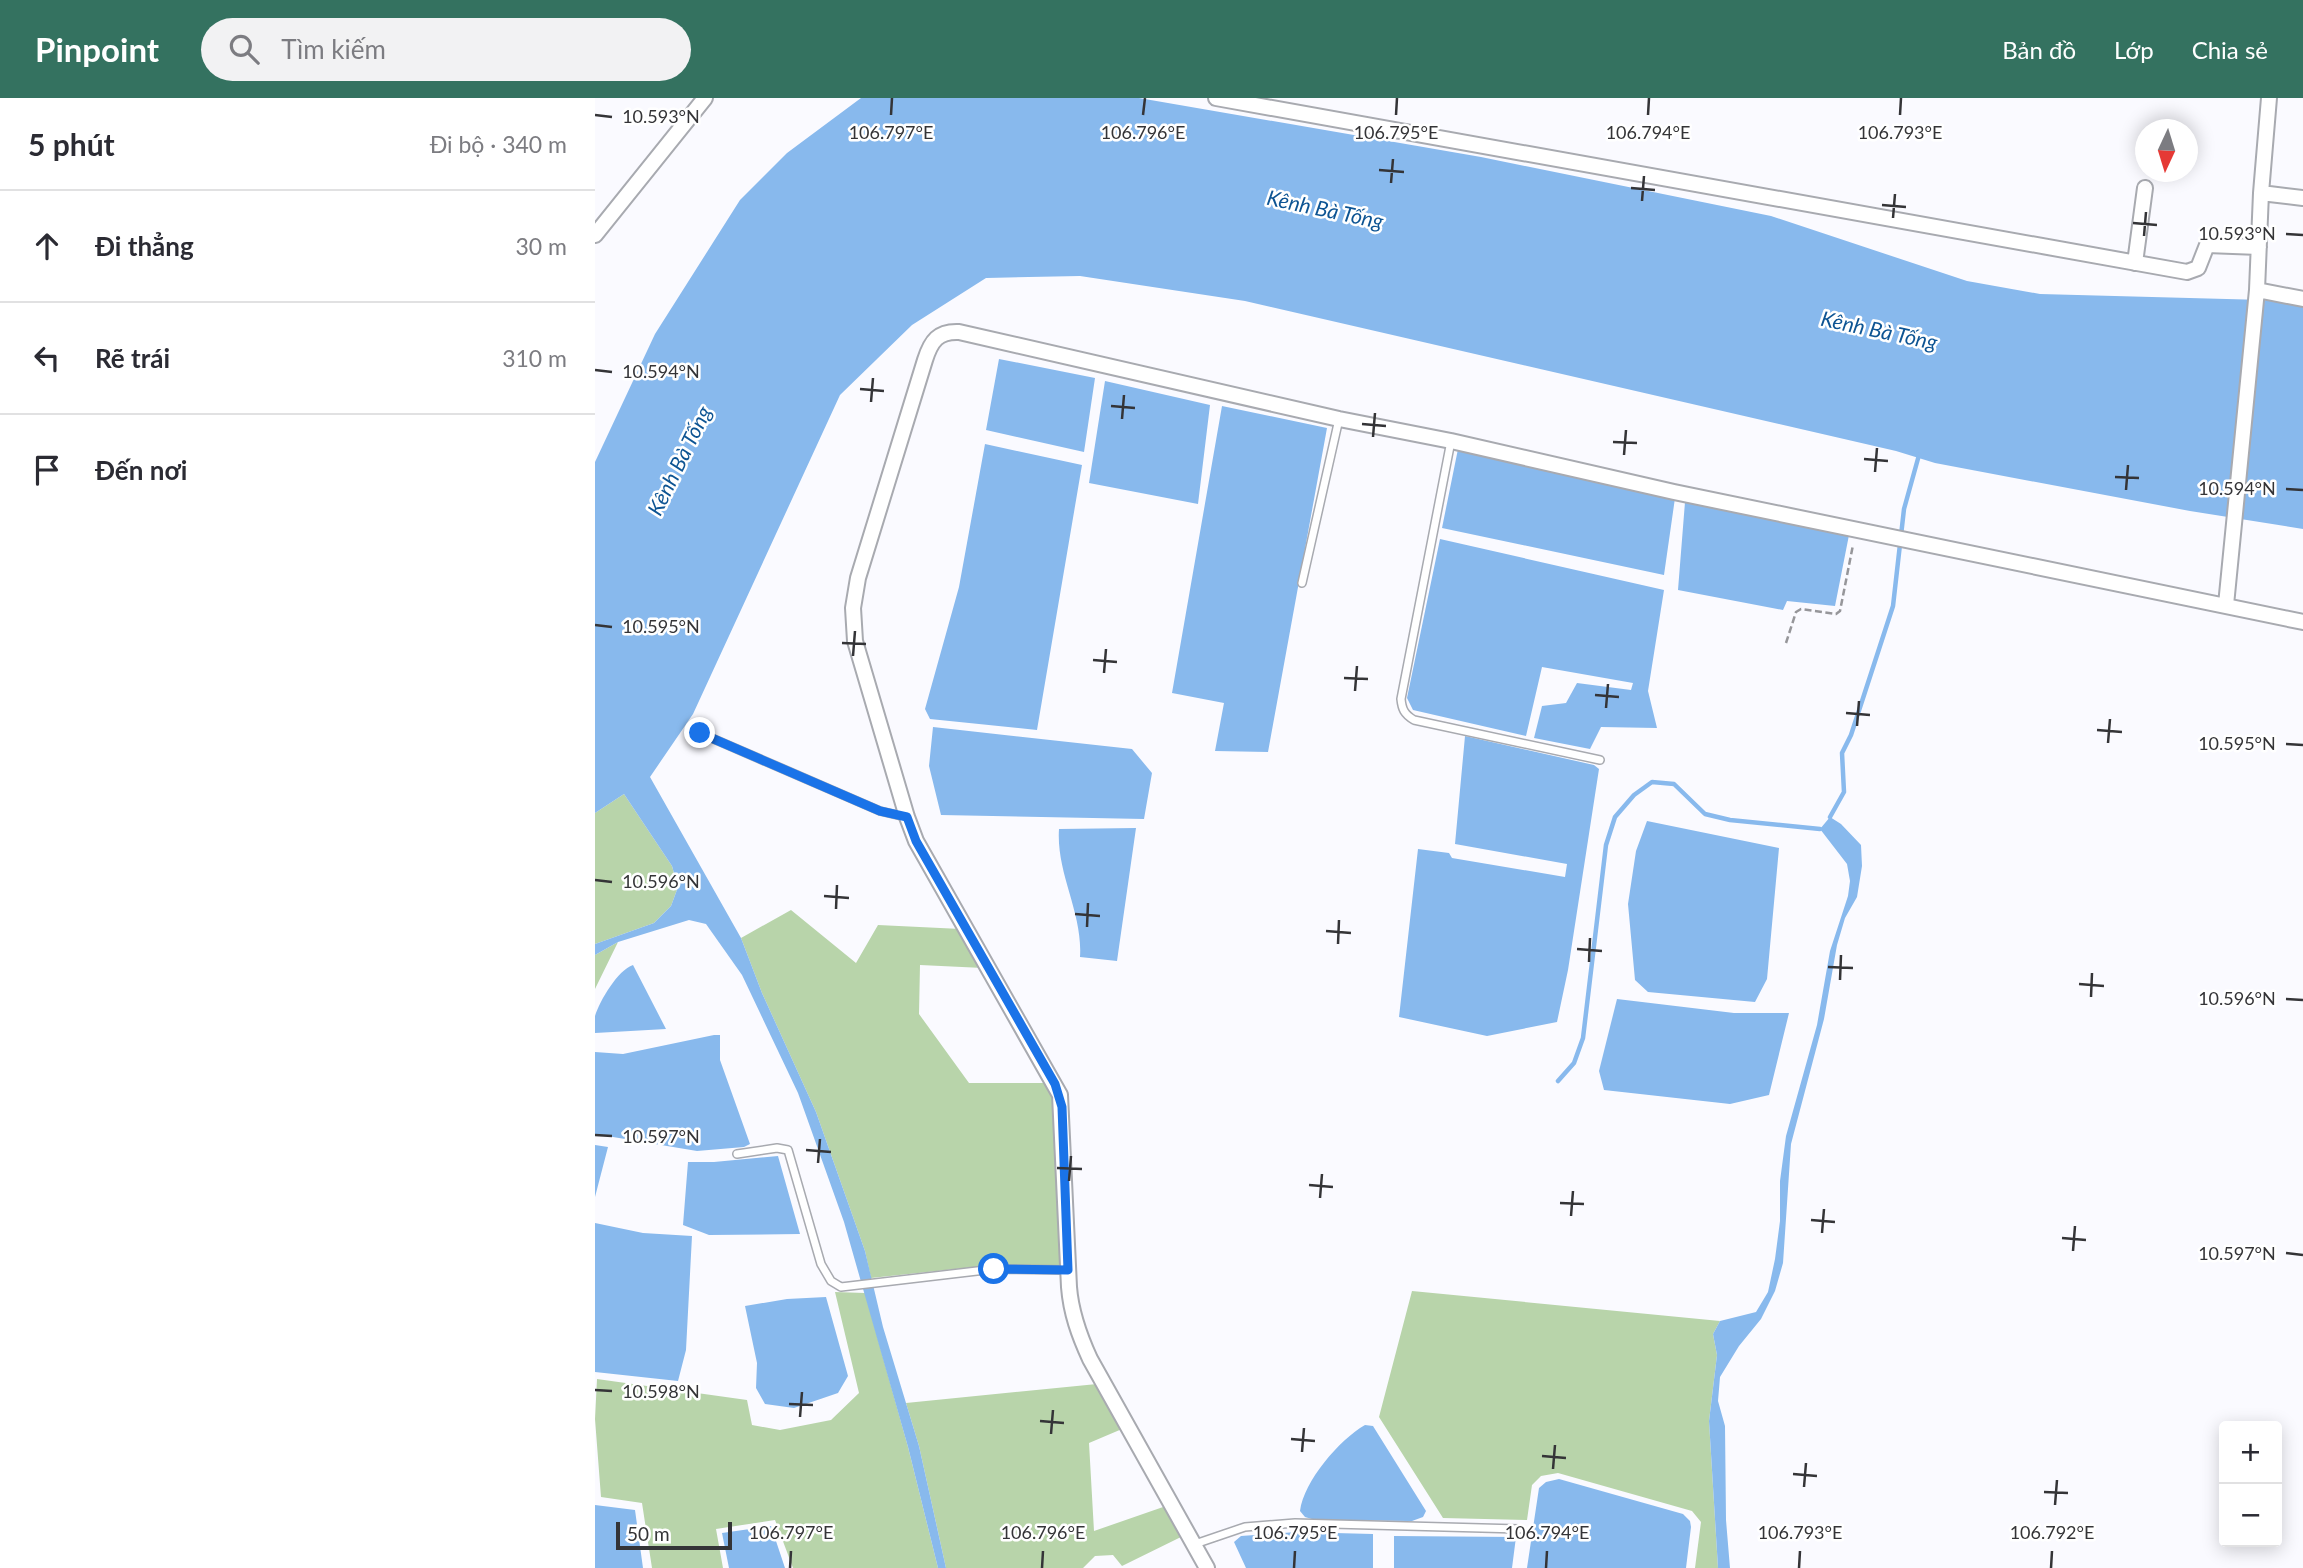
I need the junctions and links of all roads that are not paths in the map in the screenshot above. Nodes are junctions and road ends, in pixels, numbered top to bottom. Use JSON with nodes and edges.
{"nodes":[{"id":1,"x":705,"y":98,"type":"edge"},
{"id":2,"x":1216,"y":98,"type":"edge"},
{"id":3,"x":2269,"y":98,"type":"edge"},
{"id":4,"x":2145,"y":188,"type":"dead end"},
{"id":5,"x":2261,"y":193,"type":"junction"},
{"id":6,"x":2303,"y":198,"type":"edge"},
{"id":7,"x":596,"y":234,"type":"edge"},
{"id":8,"x":2259,"y":247,"type":"junction"},
{"id":9,"x":2135,"y":263,"type":"junction"},
{"id":10,"x":2257,"y":290,"type":"junction"},
{"id":11,"x":2303,"y":299,"type":"edge"},
{"id":12,"x":1339,"y":419,"type":"junction"},
{"id":13,"x":1451,"y":441,"type":"junction"},
{"id":14,"x":1302,"y":583,"type":"dead end"},
{"id":15,"x":2226,"y":605,"type":"junction"},
{"id":16,"x":2303,"y":622,"type":"edge"},
{"id":17,"x":700,"y":733,"type":"dead end"},
{"id":18,"x":1600,"y":760,"type":"dead end"},
{"id":19,"x":907,"y":817,"type":"junction"},
{"id":20,"x":737,"y":1154,"type":"dead end"},
{"id":21,"x":1068,"y":1270,"type":"junction"},
{"id":22,"x":1519,"y":1529,"type":"dead end"},
{"id":23,"x":1195,"y":1544,"type":"junction"},
{"id":24,"x":1207,"y":1568,"type":"edge"}],
"edges":[{"from":1,"to":7,"type":"street"},
{"from":2,"to":9,"type":"street"},
{"from":3,"to":5,"type":"street"},
{"from":4,"to":9,"type":"street"},
{"from":5,"to":6,"type":"street"},
{"from":5,"to":8,"type":"street"},
{"from":8,"to":9,"type":"street"},
{"from":8,"to":10,"type":"street"},
{"from":10,"to":11,"type":"street"},
{"from":10,"to":15,"type":"street"},
{"from":12,"to":13,"type":"street"},
{"from":12,"to":14,"type":"lane"},
{"from":12,"to":19,"type":"street"},
{"from":13,"to":15,"type":"street"},
{"from":13,"to":18,"type":"lane"},
{"from":15,"to":16,"type":"street"},
{"from":17,"to":19,"type":"lane"},
{"from":19,"to":21,"type":"street"},
{"from":20,"to":21,"type":"lane"},
{"from":21,"to":23,"type":"street"},
{"from":22,"to":23,"type":"lane"},
{"from":23,"to":24,"type":"street"}]}
